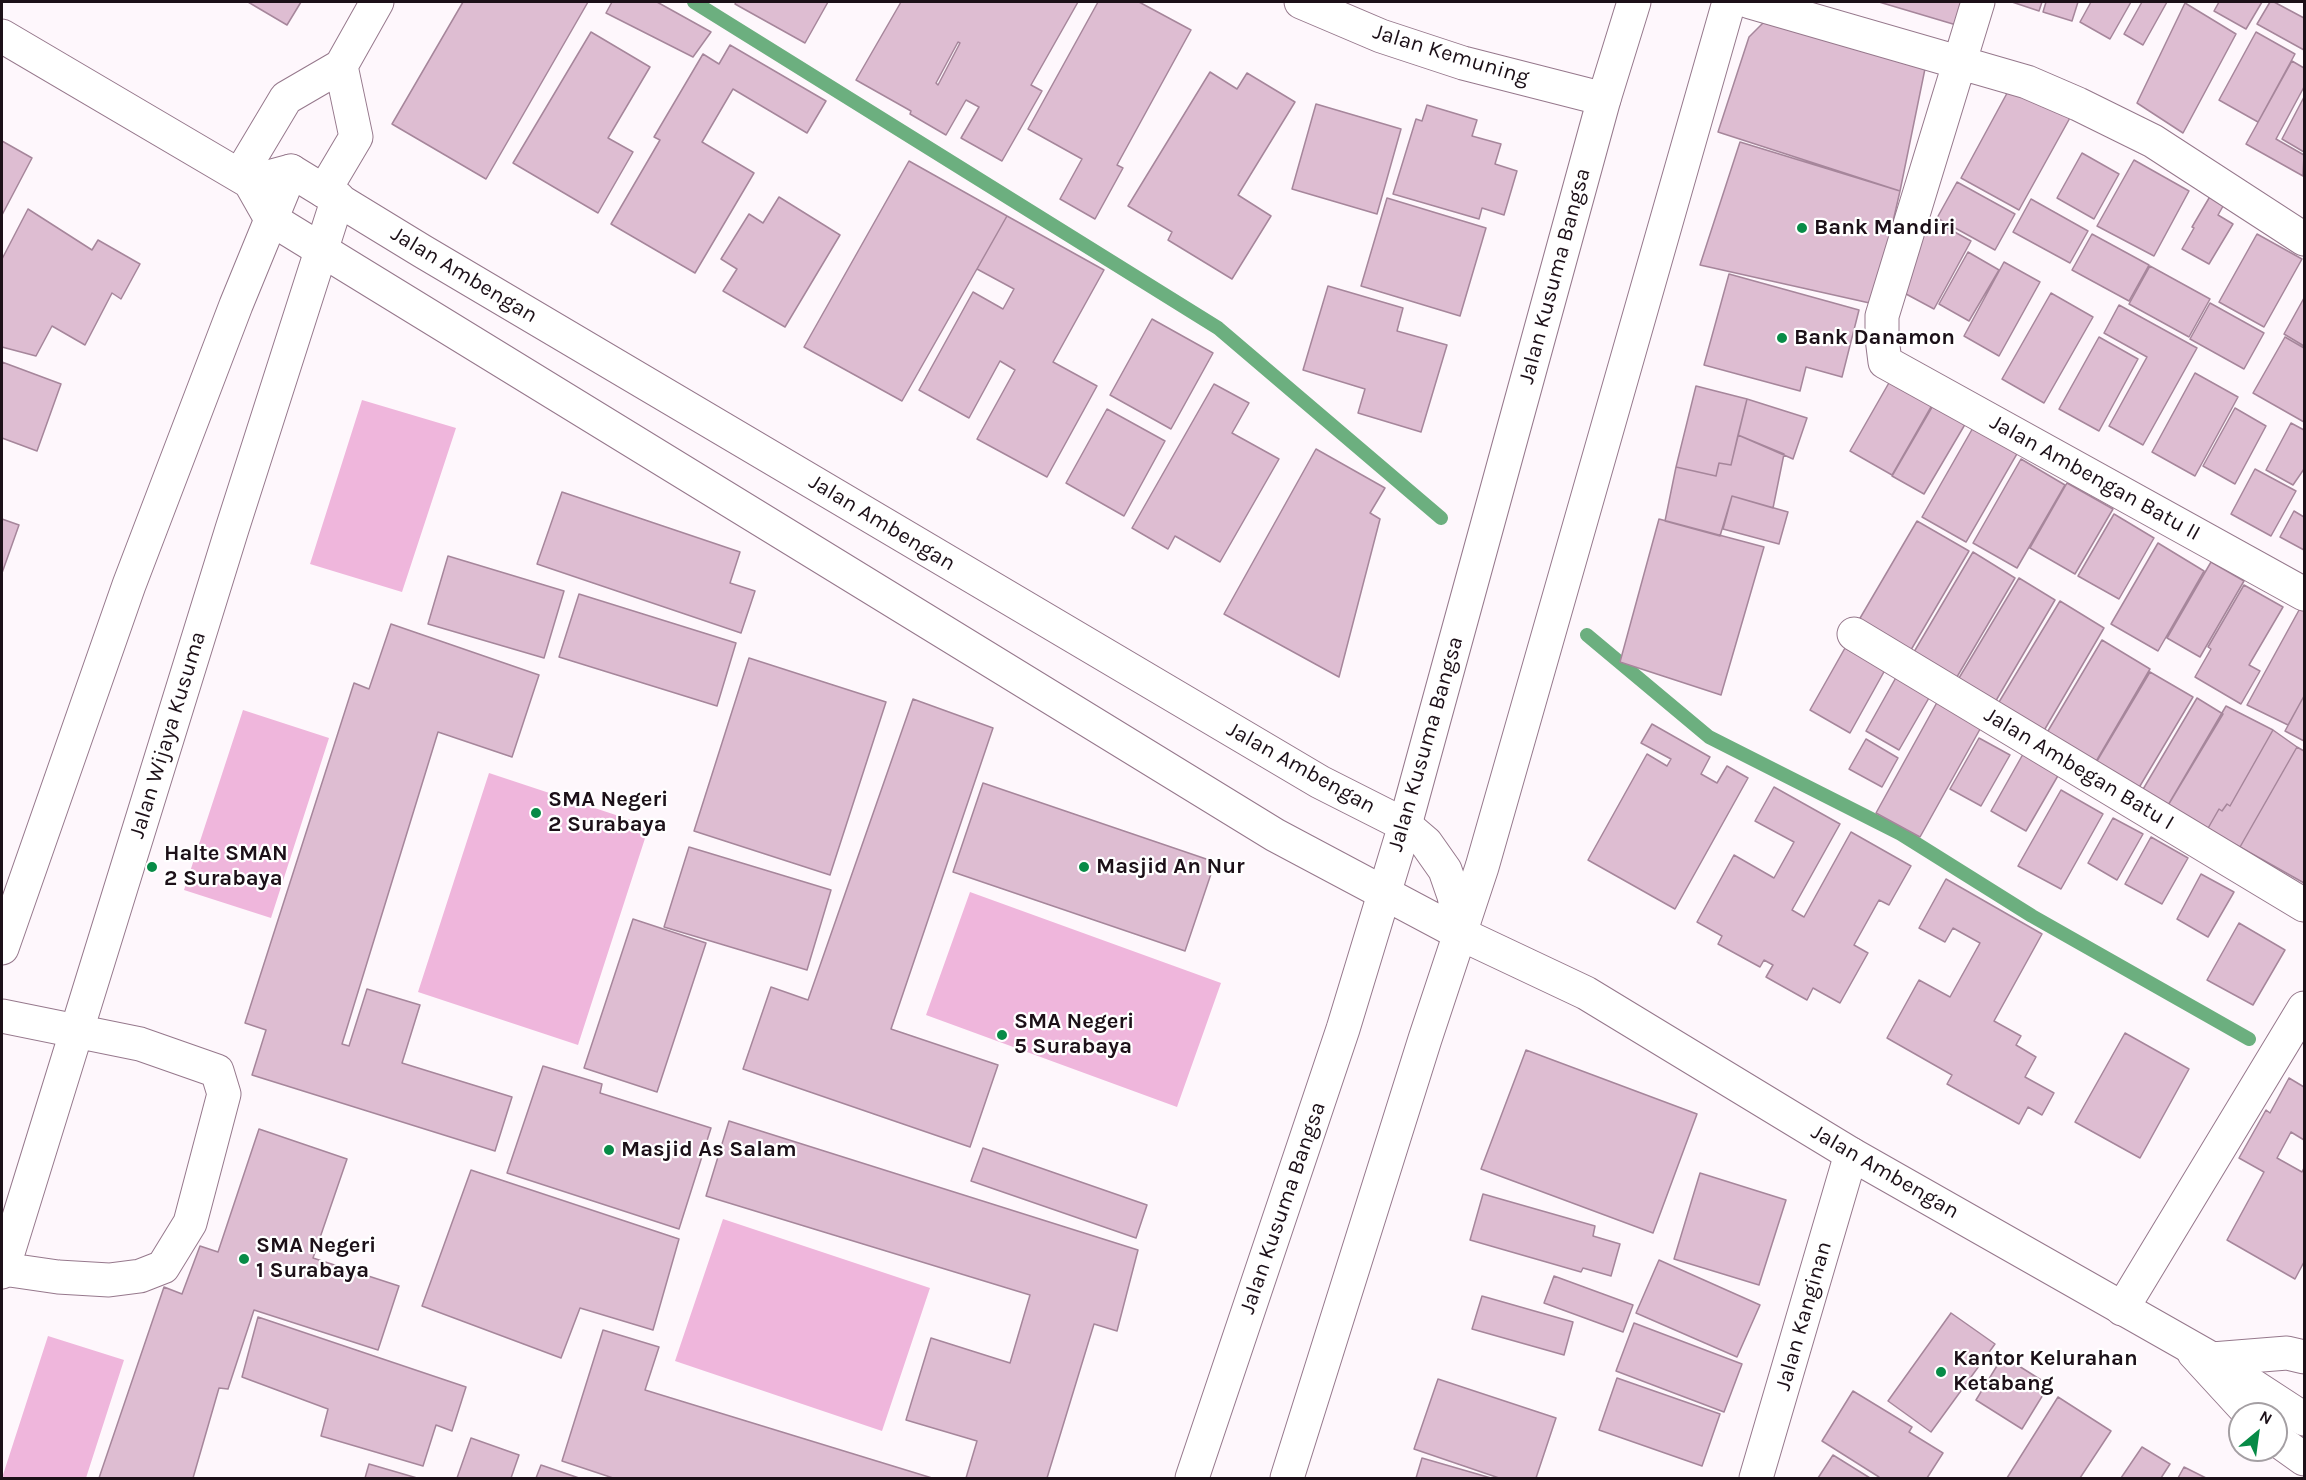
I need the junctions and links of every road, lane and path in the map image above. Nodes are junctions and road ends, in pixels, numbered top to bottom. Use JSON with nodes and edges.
{"nodes":[{"id":1,"x":376,"y":2,"type":"edge"},
{"id":2,"x":1301,"y":2,"type":"edge"},
{"id":3,"x":1634,"y":2,"type":"edge"},
{"id":4,"x":1728,"y":2,"type":"edge"},
{"id":5,"x":1750,"y":2,"type":"edge"},
{"id":6,"x":1978,"y":2,"type":"edge"},
{"id":7,"x":2,"y":36,"type":"edge"},
{"id":8,"x":1959,"y":62,"type":"junction"},
{"id":9,"x":341,"y":66,"type":"junction"},
{"id":10,"x":1604,"y":99,"type":"junction"},
{"id":11,"x":291,"y":171,"type":"junction"},
{"id":12,"x":245,"y":178,"type":"junction"},
{"id":13,"x":331,"y":195,"type":"junction"},
{"id":14,"x":271,"y":219,"type":"junction"},
{"id":15,"x":2304,"y":239,"type":"edge"},
{"id":16,"x":320,"y":250,"type":"junction"},
{"id":17,"x":2304,"y":594,"type":"edge"},
{"id":18,"x":1854,"y":634,"type":"dead end"},
{"id":19,"x":1404,"y":825,"type":"junction"},
{"id":20,"x":1383,"y":891,"type":"junction"},
{"id":21,"x":2304,"y":905,"type":"edge"},
{"id":22,"x":1461,"y":934,"type":"junction"},
{"id":23,"x":2,"y":948,"type":"edge"},
{"id":24,"x":2304,"y":1008,"type":"edge"},
{"id":25,"x":2,"y":1016,"type":"edge"},
{"id":26,"x":76,"y":1030,"type":"junction"},
{"id":27,"x":1851,"y":1154,"type":"junction"},
{"id":28,"x":2,"y":1271,"type":"edge"},
{"id":29,"x":2122,"y":1309,"type":"junction"},
{"id":30,"x":2199,"y":1352,"type":"junction"},
{"id":31,"x":2304,"y":1357,"type":"edge"},
{"id":32,"x":2240,"y":1402,"type":"edge"},
{"id":33,"x":2304,"y":1419,"type":"edge"},
{"id":34,"x":2288,"y":1447,"type":"edge"},
{"id":35,"x":2304,"y":1459,"type":"edge"},
{"id":36,"x":1192,"y":1479,"type":"edge"},
{"id":37,"x":1287,"y":1479,"type":"edge"},
{"id":38,"x":1756,"y":1479,"type":"edge"}],
"edges":[{"from":1,"to":9,"type":"main road"},
{"from":2,"to":10,"type":"main road","name":"Jalan Kemuning"},
{"from":3,"to":10,"type":"main road","name":"Jalan Kusuma Bangsa"},
{"from":4,"to":22,"type":"main road"},
{"from":5,"to":8,"type":"main road"},
{"from":6,"to":8,"type":"main road"},
{"from":7,"to":12,"type":"main road"},
{"from":8,"to":15,"type":"main road"},
{"from":8,"to":17,"type":"main road","name":"Jalan Ambengan Batu II"},
{"from":9,"to":12,"type":"main road"},
{"from":9,"to":13,"type":"main road","name":"Jalan Wijaya Kusuma"},
{"from":10,"to":19,"type":"main road","name":"Jalan Kusuma Bangsa"},
{"from":11,"to":12,"type":"main road"},
{"from":11,"to":13,"type":"main road","name":"Jalan Ambengan"},
{"from":11,"to":14,"type":"main road"},
{"from":12,"to":14,"type":"main road","name":"Jalan Ambengan"},
{"from":13,"to":16,"type":"main road","name":"Jalan Wijaya Kusuma"},
{"from":13,"to":19,"type":"main road","name":"Jalan Ambengan"},
{"from":14,"to":16,"type":"main road","name":"Jalan Ambengan"},
{"from":14,"to":23,"type":"main road"},
{"from":16,"to":20,"type":"main road","name":"Jalan Ambengan"},
{"from":16,"to":26,"type":"main road","name":"Jalan Wijaya Kusuma"},
{"from":18,"to":21,"type":"main road","name":"Jalan Ambegan Batu I"},
{"from":19,"to":20,"type":"main road","name":"Jalan Kusuma Bangsa"},
{"from":19,"to":22,"type":"main road","name":"Jalan Ambengan"},
{"from":20,"to":22,"type":"main road","name":"Jalan Ambengan"},
{"from":20,"to":36,"type":"main road","name":"Jalan Kusuma Bangsa"},
{"from":22,"to":27,"type":"main road","name":"Jalan Ambengan"},
{"from":22,"to":37,"type":"main road"},
{"from":24,"to":29,"type":"main road"},
{"from":25,"to":26,"type":"main road"},
{"from":26,"to":28,"type":"main road","name":"Jalan Wijaya Kusuma"},
{"from":26,"to":28,"type":"main road"},
{"from":27,"to":29,"type":"main road","name":"Jalan Ambengan"},
{"from":27,"to":38,"type":"main road","name":"Jalan Kanginan"},
{"from":29,"to":30,"type":"main road","name":"Jalan Ambengan"},
{"from":30,"to":31,"type":"main road"},
{"from":30,"to":32,"type":"main road"},
{"from":30,"to":33,"type":"main road","name":"Jalan Ambengan"},
{"from":34,"to":35,"type":"main road"}]}
